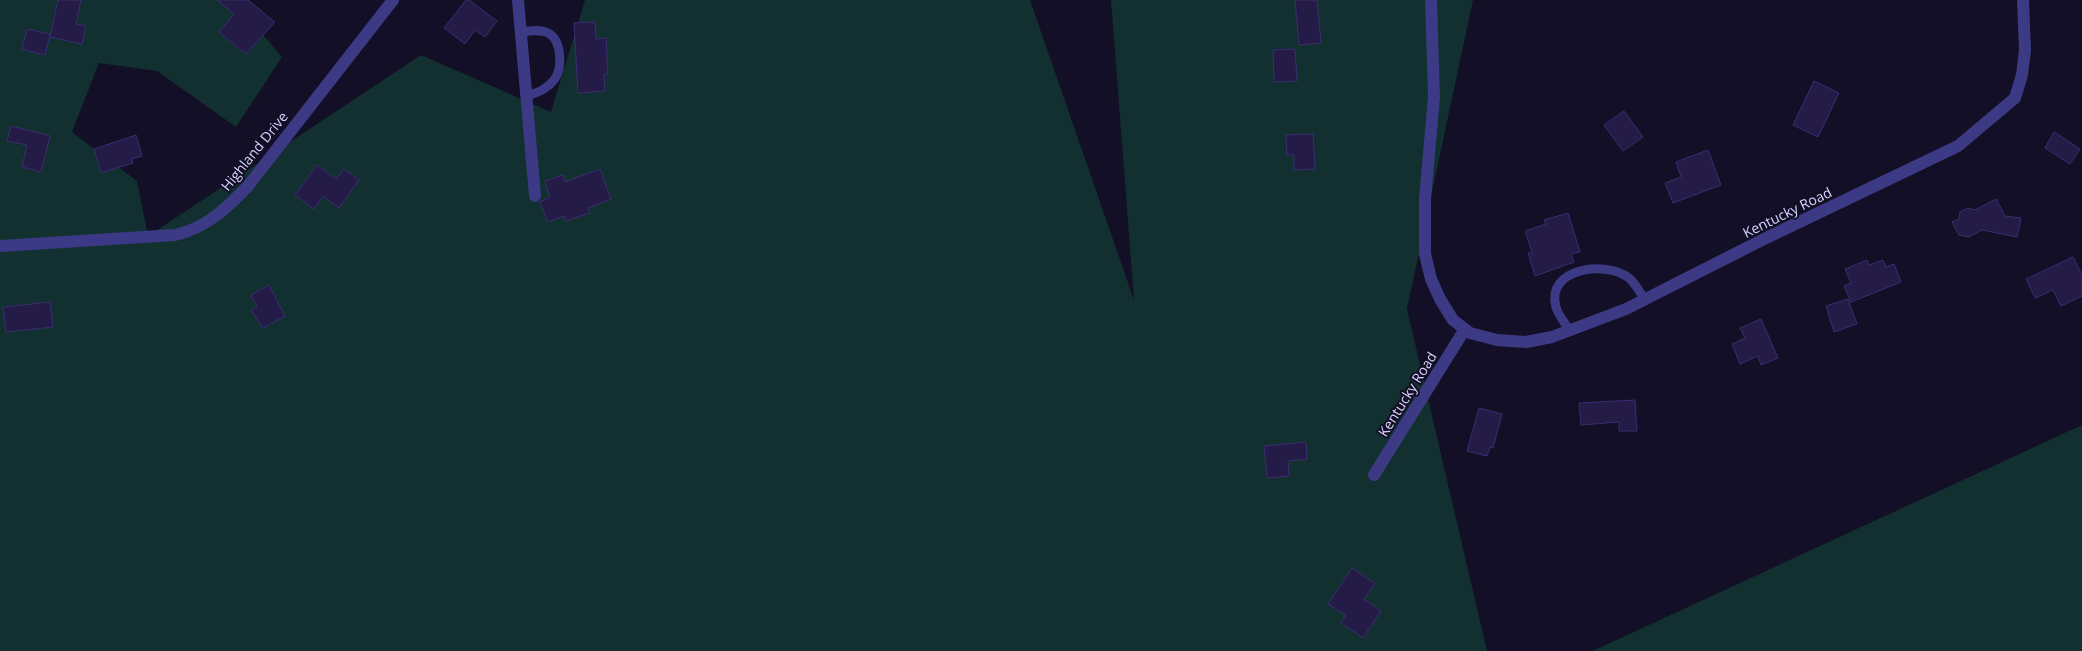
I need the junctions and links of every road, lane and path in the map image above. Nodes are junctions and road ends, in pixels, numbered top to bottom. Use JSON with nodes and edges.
{"nodes":[{"id":1,"x":393,"y":0,"type":"edge"},
{"id":2,"x":518,"y":0,"type":"edge"},
{"id":3,"x":1431,"y":0,"type":"edge"},
{"id":4,"x":2022,"y":0,"type":"edge"},
{"id":5,"x":521,"y":32,"type":"junction"},
{"id":6,"x":528,"y":96,"type":"junction"},
{"id":7,"x":535,"y":196,"type":"dead end"},
{"id":8,"x":0,"y":246,"type":"edge"},
{"id":9,"x":1645,"y":299,"type":"junction"},
{"id":10,"x":1465,"y":329,"type":"junction"},
{"id":11,"x":1569,"y":330,"type":"junction"},
{"id":12,"x":1374,"y":475,"type":"dead end"}],
"edges":[{"from":1,"to":8,"type":"street","name":"Highland Drive"},
{"from":2,"to":5,"type":"street"},
{"from":3,"to":10,"type":"street","name":"Kentucky Road"},
{"from":4,"to":9,"type":"street","name":"Kentucky Road"},
{"from":5,"to":6,"type":"street"},
{"from":5,"to":6,"type":"lane"},
{"from":6,"to":7,"type":"street"},
{"from":9,"to":11,"type":"street","name":"Kentucky Road"},
{"from":9,"to":11,"type":"lane"},
{"from":10,"to":11,"type":"street","name":"Kentucky Road"},
{"from":10,"to":12,"type":"street","name":"Kentucky Road"}]}
